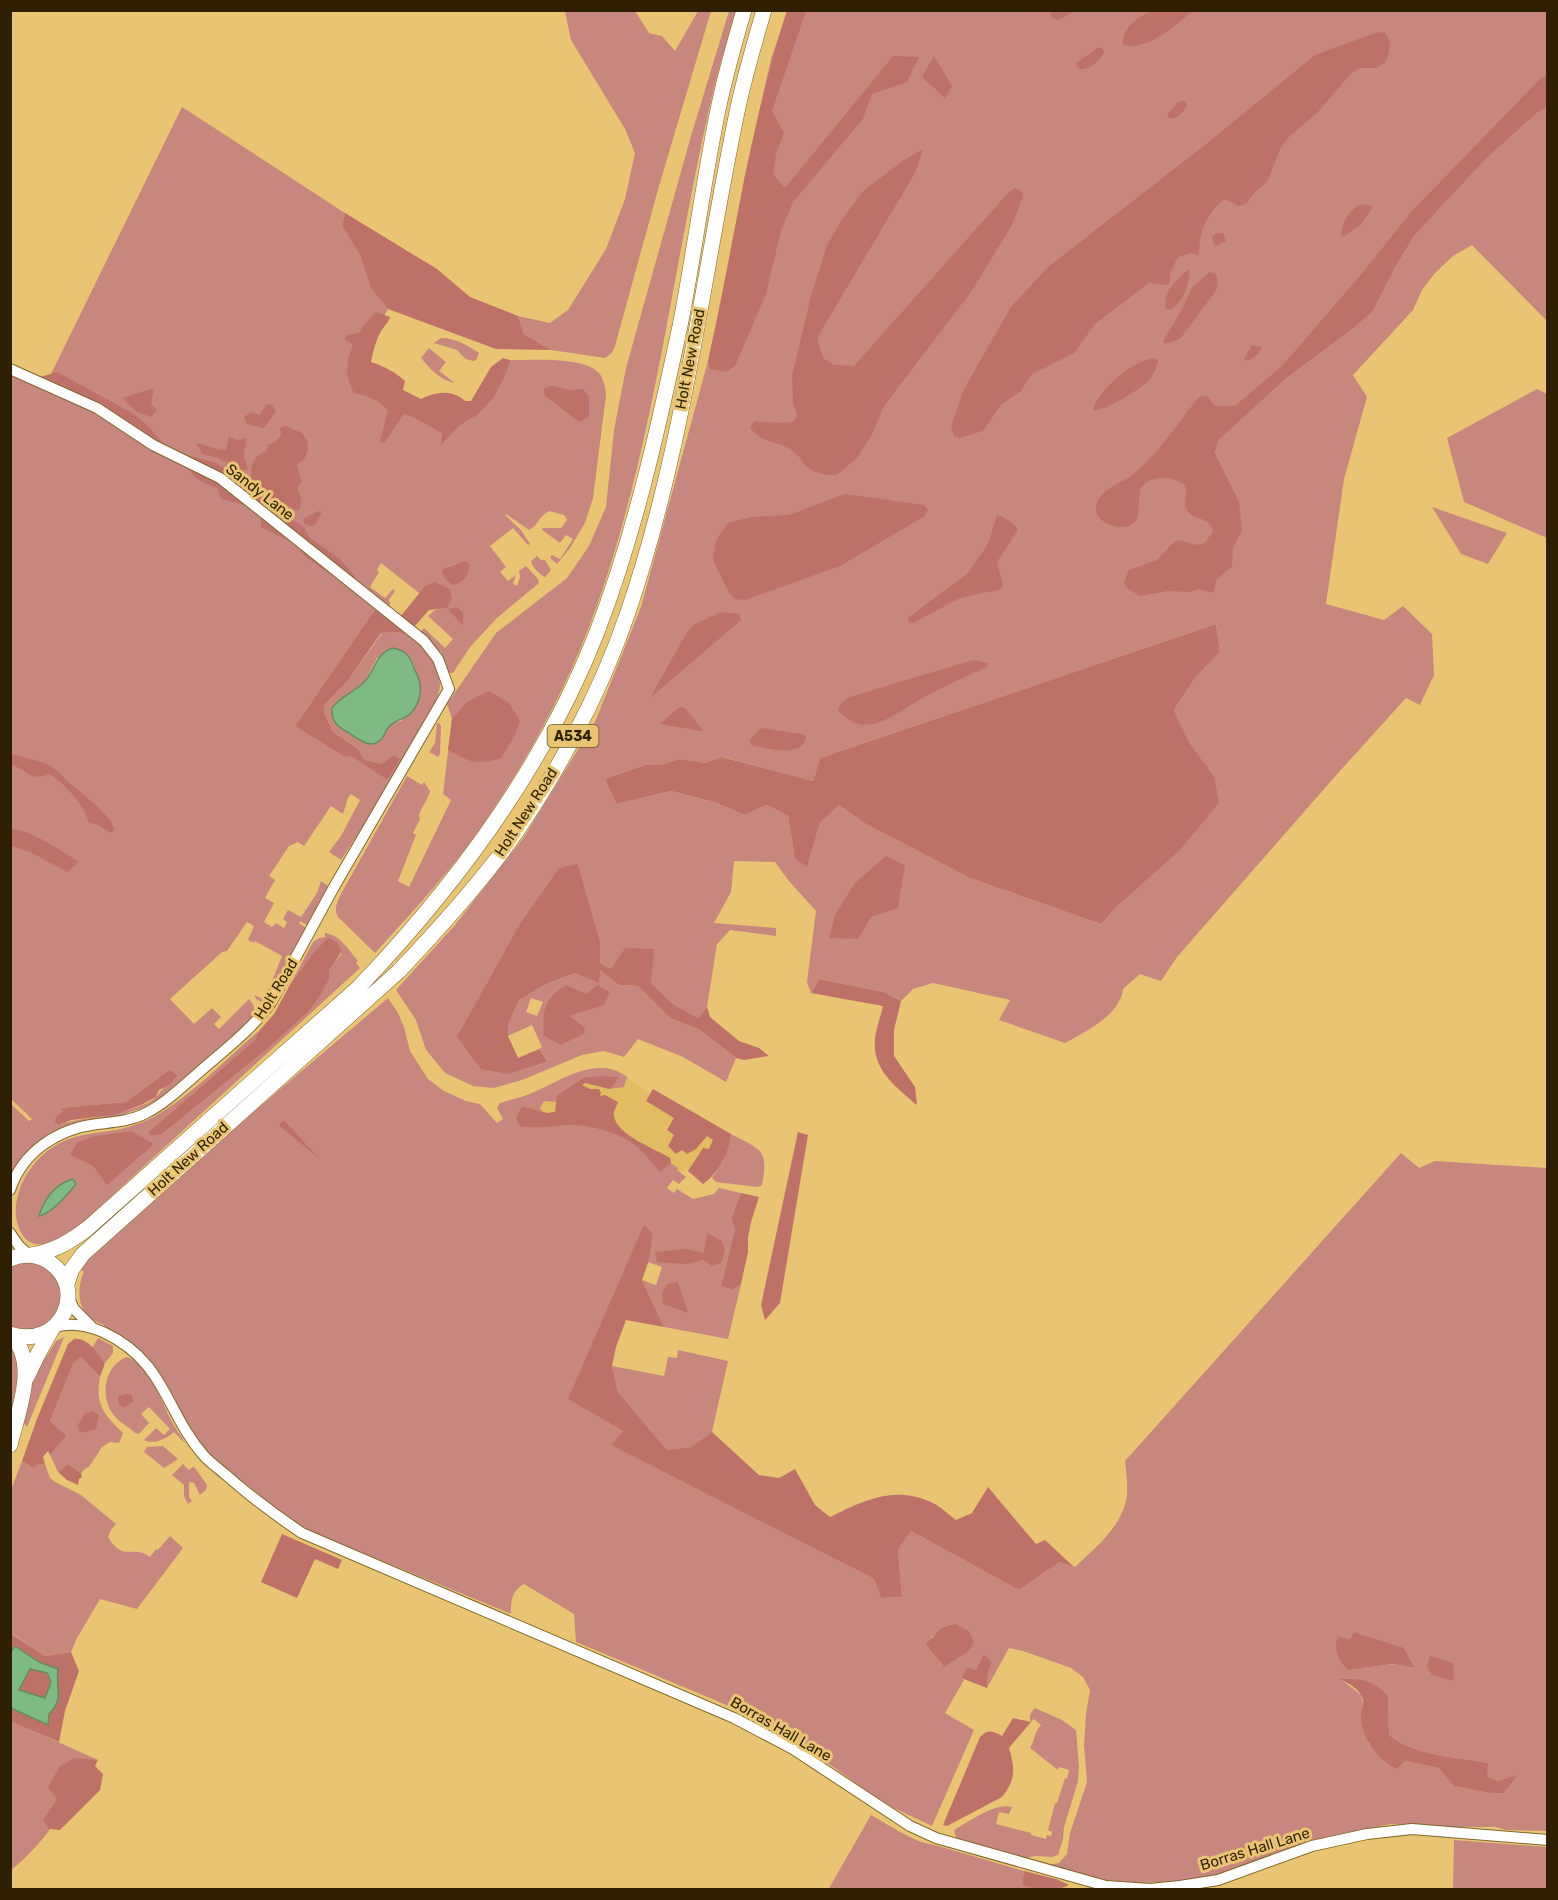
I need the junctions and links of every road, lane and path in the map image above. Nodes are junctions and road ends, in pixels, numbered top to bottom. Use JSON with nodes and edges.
{"nodes":[{"id":1,"x":744,"y":10,"type":"edge"},
{"id":2,"x":764,"y":10,"type":"edge"},
{"id":3,"x":10,"y":369,"type":"edge"},
{"id":4,"x":449,"y":689,"type":"joint"},
{"id":5,"x":10,"y":1190,"type":"edge"},
{"id":6,"x":10,"y":1233,"type":"edge"},
{"id":7,"x":31,"y":1255,"type":"junction"},
{"id":8,"x":10,"y":1259,"type":"edge"},
{"id":9,"x":68,"y":1290,"type":"junction"},
{"id":10,"x":53,"y":1328,"type":"junction"},
{"id":11,"x":93,"y":1328,"type":"junction"},
{"id":12,"x":11,"y":1335,"type":"edge"},
{"id":13,"x":25,"y":1382,"type":"junction"},
{"id":14,"x":10,"y":1445,"type":"edge"},
{"id":15,"x":1548,"y":1840,"type":"edge"}],
"edges":[{"from":1,"to":7,"type":"highway","name":"Holt New Road","number":"A534"},
{"from":2,"to":9,"type":"highway","name":"Holt New Road","number":"A534"},
{"from":3,"to":4,"type":"street","name":"Sandy Lane"},
{"from":4,"to":5,"type":"street","name":"Holt Road"},
{"from":6,"to":7,"type":"street"},
{"from":7,"to":8,"type":"highway","name":"Holt New Road"},
{"from":7,"to":9,"type":"highway"},
{"from":9,"to":10,"type":"highway","name":"Holt New Road"},
{"from":9,"to":11,"type":"street","name":"Borras Hall Lane"},
{"from":10,"to":11,"type":"street","name":"Borras Hall Lane"},
{"from":10,"to":12,"type":"highway"},
{"from":10,"to":13,"type":"highway"},
{"from":11,"to":15,"type":"street","name":"Borras Hall Lane"},
{"from":12,"to":13,"type":"highway"},
{"from":13,"to":14,"type":"highway"}]}
